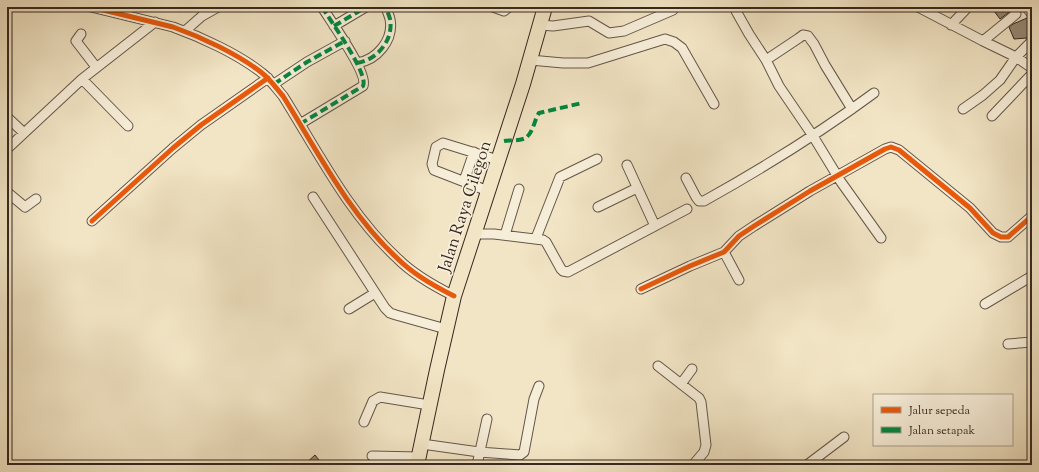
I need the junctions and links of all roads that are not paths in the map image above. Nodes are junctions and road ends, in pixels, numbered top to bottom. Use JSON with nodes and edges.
{"nodes":[{"id":1,"x":91,"y":7,"type":"edge"},
{"id":2,"x":218,"y":7,"type":"edge"},
{"id":3,"x":322,"y":7,"type":"edge"},
{"id":4,"x":366,"y":7,"type":"edge"},
{"id":5,"x":386,"y":7,"type":"edge"},
{"id":6,"x":492,"y":7,"type":"edge"},
{"id":7,"x":509,"y":7,"type":"edge"},
{"id":8,"x":545,"y":7,"type":"edge"},
{"id":9,"x":737,"y":7,"type":"edge"},
{"id":10,"x":918,"y":7,"type":"edge"},
{"id":11,"x":968,"y":7,"type":"edge"},
{"id":12,"x":1026,"y":7,"type":"edge"},
{"id":13,"x":673,"y":10,"type":"dead end"},
{"id":14,"x":1016,"y":14,"type":"dead end"},
{"id":15,"x":1032,"y":14,"type":"edge"},
{"id":16,"x":155,"y":22,"type":"junction"},
{"id":17,"x":540,"y":25,"type":"junction"},
{"id":18,"x":951,"y":25,"type":"junction"},
{"id":19,"x":334,"y":26,"type":"junction"},
{"id":20,"x":185,"y":31,"type":"junction"},
{"id":21,"x":81,"y":34,"type":"dead end"},
{"id":22,"x":345,"y":41,"type":"junction"},
{"id":23,"x":983,"y":41,"type":"junction"},
{"id":24,"x":1032,"y":41,"type":"edge"},
{"id":25,"x":1016,"y":57,"type":"junction"},
{"id":26,"x":530,"y":60,"type":"junction"},
{"id":27,"x":766,"y":60,"type":"junction"},
{"id":28,"x":357,"y":63,"type":"junction"},
{"id":29,"x":96,"y":67,"type":"junction"},
{"id":30,"x":1032,"y":68,"type":"edge"},
{"id":31,"x":1032,"y":74,"type":"edge"},
{"id":32,"x":82,"y":79,"type":"junction"},
{"id":33,"x":270,"y":81,"type":"junction"},
{"id":34,"x":874,"y":93,"type":"dead end"},
{"id":35,"x":714,"y":104,"type":"dead end"},
{"id":36,"x":852,"y":109,"type":"junction"},
{"id":37,"x":963,"y":109,"type":"dead end"},
{"id":38,"x":7,"y":116,"type":"edge"},
{"id":39,"x":992,"y":116,"type":"dead end"},
{"id":40,"x":300,"y":124,"type":"junction"},
{"id":41,"x":128,"y":126,"type":"dead end"},
{"id":42,"x":24,"y":133,"type":"junction"},
{"id":43,"x":813,"y":136,"type":"junction"},
{"id":44,"x":7,"y":149,"type":"edge"},
{"id":45,"x":474,"y":152,"type":"junction"},
{"id":46,"x":597,"y":159,"type":"dead end"},
{"id":47,"x":498,"y":160,"type":"junction"},
{"id":48,"x":627,"y":165,"type":"dead end"},
{"id":49,"x":837,"y":176,"type":"junction"},
{"id":50,"x":686,"y":178,"type":"dead end"},
{"id":51,"x":464,"y":181,"type":"junction"},
{"id":52,"x":637,"y":188,"type":"junction"},
{"id":53,"x":519,"y":189,"type":"dead end"},
{"id":54,"x":488,"y":191,"type":"junction"},
{"id":55,"x":7,"y":192,"type":"edge"},
{"id":56,"x":313,"y":197,"type":"dead end"},
{"id":57,"x":36,"y":199,"type":"dead end"},
{"id":58,"x":598,"y":207,"type":"dead end"},
{"id":59,"x":687,"y":209,"type":"dead end"},
{"id":60,"x":1032,"y":216,"type":"edge"},
{"id":61,"x":92,"y":221,"type":"dead end"},
{"id":62,"x":654,"y":226,"type":"junction"},
{"id":63,"x":473,"y":234,"type":"junction"},
{"id":64,"x":505,"y":235,"type":"junction"},
{"id":65,"x":536,"y":238,"type":"junction"},
{"id":66,"x":881,"y":238,"type":"dead end"},
{"id":67,"x":724,"y":252,"type":"junction"},
{"id":68,"x":1032,"y":276,"type":"edge"},
{"id":69,"x":739,"y":280,"type":"dead end"},
{"id":70,"x":641,"y":289,"type":"dead end"},
{"id":71,"x":375,"y":293,"type":"junction"},
{"id":72,"x":454,"y":296,"type":"junction"},
{"id":73,"x":985,"y":304,"type":"dead end"},
{"id":74,"x":349,"y":309,"type":"dead end"},
{"id":75,"x":446,"y":329,"type":"junction"},
{"id":76,"x":1032,"y":342,"type":"edge"},
{"id":77,"x":1008,"y":344,"type":"dead end"},
{"id":78,"x":658,"y":366,"type":"dead end"},
{"id":79,"x":692,"y":368,"type":"dead end"},
{"id":80,"x":681,"y":384,"type":"junction"},
{"id":81,"x":539,"y":386,"type":"dead end"},
{"id":82,"x":430,"y":405,"type":"junction"},
{"id":83,"x":487,"y":420,"type":"dead end"},
{"id":84,"x":364,"y":422,"type":"dead end"},
{"id":85,"x":844,"y":437,"type":"dead end"},
{"id":86,"x":479,"y":452,"type":"junction"},
{"id":87,"x":419,"y":455,"type":"edge"},
{"id":88,"x":372,"y":456,"type":"dead end"},
{"id":89,"x":476,"y":465,"type":"edge"},
{"id":90,"x":693,"y":465,"type":"edge"},
{"id":91,"x":807,"y":465,"type":"edge"}],
"edges":[{"from":1,"to":16,"type":"street"},
{"from":2,"to":20,"type":"street"},
{"from":3,"to":19,"type":"street"},
{"from":4,"to":19,"type":"street"},
{"from":5,"to":28,"type":"street"},
{"from":6,"to":7,"type":"street"},
{"from":8,"to":17,"type":"highway","name":"Jalan Raya Cilegon"},
{"from":9,"to":27,"type":"street"},
{"from":10,"to":18,"type":"street"},
{"from":11,"to":18,"type":"street"},
{"from":12,"to":15,"type":"street"},
{"from":13,"to":17,"type":"street"},
{"from":14,"to":23,"type":"street"},
{"from":16,"to":20,"type":"street"},
{"from":16,"to":29,"type":"street"},
{"from":17,"to":26,"type":"highway","name":"Jalan Raya Cilegon"},
{"from":18,"to":23,"type":"street"},
{"from":19,"to":22,"type":"street"},
{"from":20,"to":33,"type":"street"},
{"from":21,"to":29,"type":"street"},
{"from":22,"to":28,"type":"street"},
{"from":22,"to":33,"type":"street"},
{"from":23,"to":25,"type":"street"},
{"from":24,"to":25,"type":"street"},
{"from":25,"to":30,"type":"street"},
{"from":25,"to":37,"type":"street"},
{"from":26,"to":35,"type":"street"},
{"from":26,"to":47,"type":"highway","name":"Jalan Raya Cilegon"},
{"from":27,"to":36,"type":"street"},
{"from":27,"to":43,"type":"street"},
{"from":28,"to":40,"type":"street"},
{"from":29,"to":32,"type":"street"},
{"from":31,"to":39,"type":"street"},
{"from":32,"to":41,"type":"street"},
{"from":32,"to":42,"type":"street"},
{"from":33,"to":40,"type":"street"},
{"from":33,"to":61,"type":"street"},
{"from":34,"to":36,"type":"street"},
{"from":36,"to":43,"type":"street"},
{"from":38,"to":42,"type":"street"},
{"from":40,"to":72,"type":"street"},
{"from":42,"to":44,"type":"street"},
{"from":43,"to":49,"type":"street"},
{"from":43,"to":50,"type":"street"},
{"from":45,"to":47,"type":"street"},
{"from":45,"to":51,"type":"street"},
{"from":45,"to":51,"type":"street"},
{"from":46,"to":65,"type":"street"},
{"from":47,"to":54,"type":"highway","name":"Jalan Raya Cilegon"},
{"from":48,"to":52,"type":"street"},
{"from":49,"to":60,"type":"street"},
{"from":49,"to":66,"type":"street"},
{"from":49,"to":67,"type":"street"},
{"from":51,"to":54,"type":"street"},
{"from":52,"to":58,"type":"street"},
{"from":52,"to":62,"type":"street"},
{"from":53,"to":64,"type":"street"},
{"from":54,"to":63,"type":"highway","name":"Jalan Raya Cilegon"},
{"from":55,"to":57,"type":"street"},
{"from":56,"to":71,"type":"street"},
{"from":59,"to":62,"type":"street"},
{"from":62,"to":65,"type":"street"},
{"from":63,"to":64,"type":"street"},
{"from":63,"to":72,"type":"highway","name":"Jalan Raya Cilegon"},
{"from":64,"to":65,"type":"street"},
{"from":67,"to":69,"type":"street"},
{"from":67,"to":70,"type":"street"},
{"from":68,"to":73,"type":"street"},
{"from":71,"to":74,"type":"street"},
{"from":71,"to":75,"type":"street"},
{"from":72,"to":75,"type":"highway","name":"Jalan Raya Cilegon"},
{"from":75,"to":82,"type":"highway","name":"Jalan Raya Cilegon"},
{"from":76,"to":77,"type":"street"},
{"from":78,"to":80,"type":"street"},
{"from":79,"to":80,"type":"street"},
{"from":80,"to":90,"type":"street"},
{"from":81,"to":86,"type":"street"},
{"from":82,"to":84,"type":"street"},
{"from":82,"to":87,"type":"highway","name":"Jalan Raya Cilegon"},
{"from":83,"to":86,"type":"street"},
{"from":85,"to":91,"type":"street"},
{"from":86,"to":87,"type":"street"},
{"from":86,"to":89,"type":"street"},
{"from":87,"to":88,"type":"street"}]}
